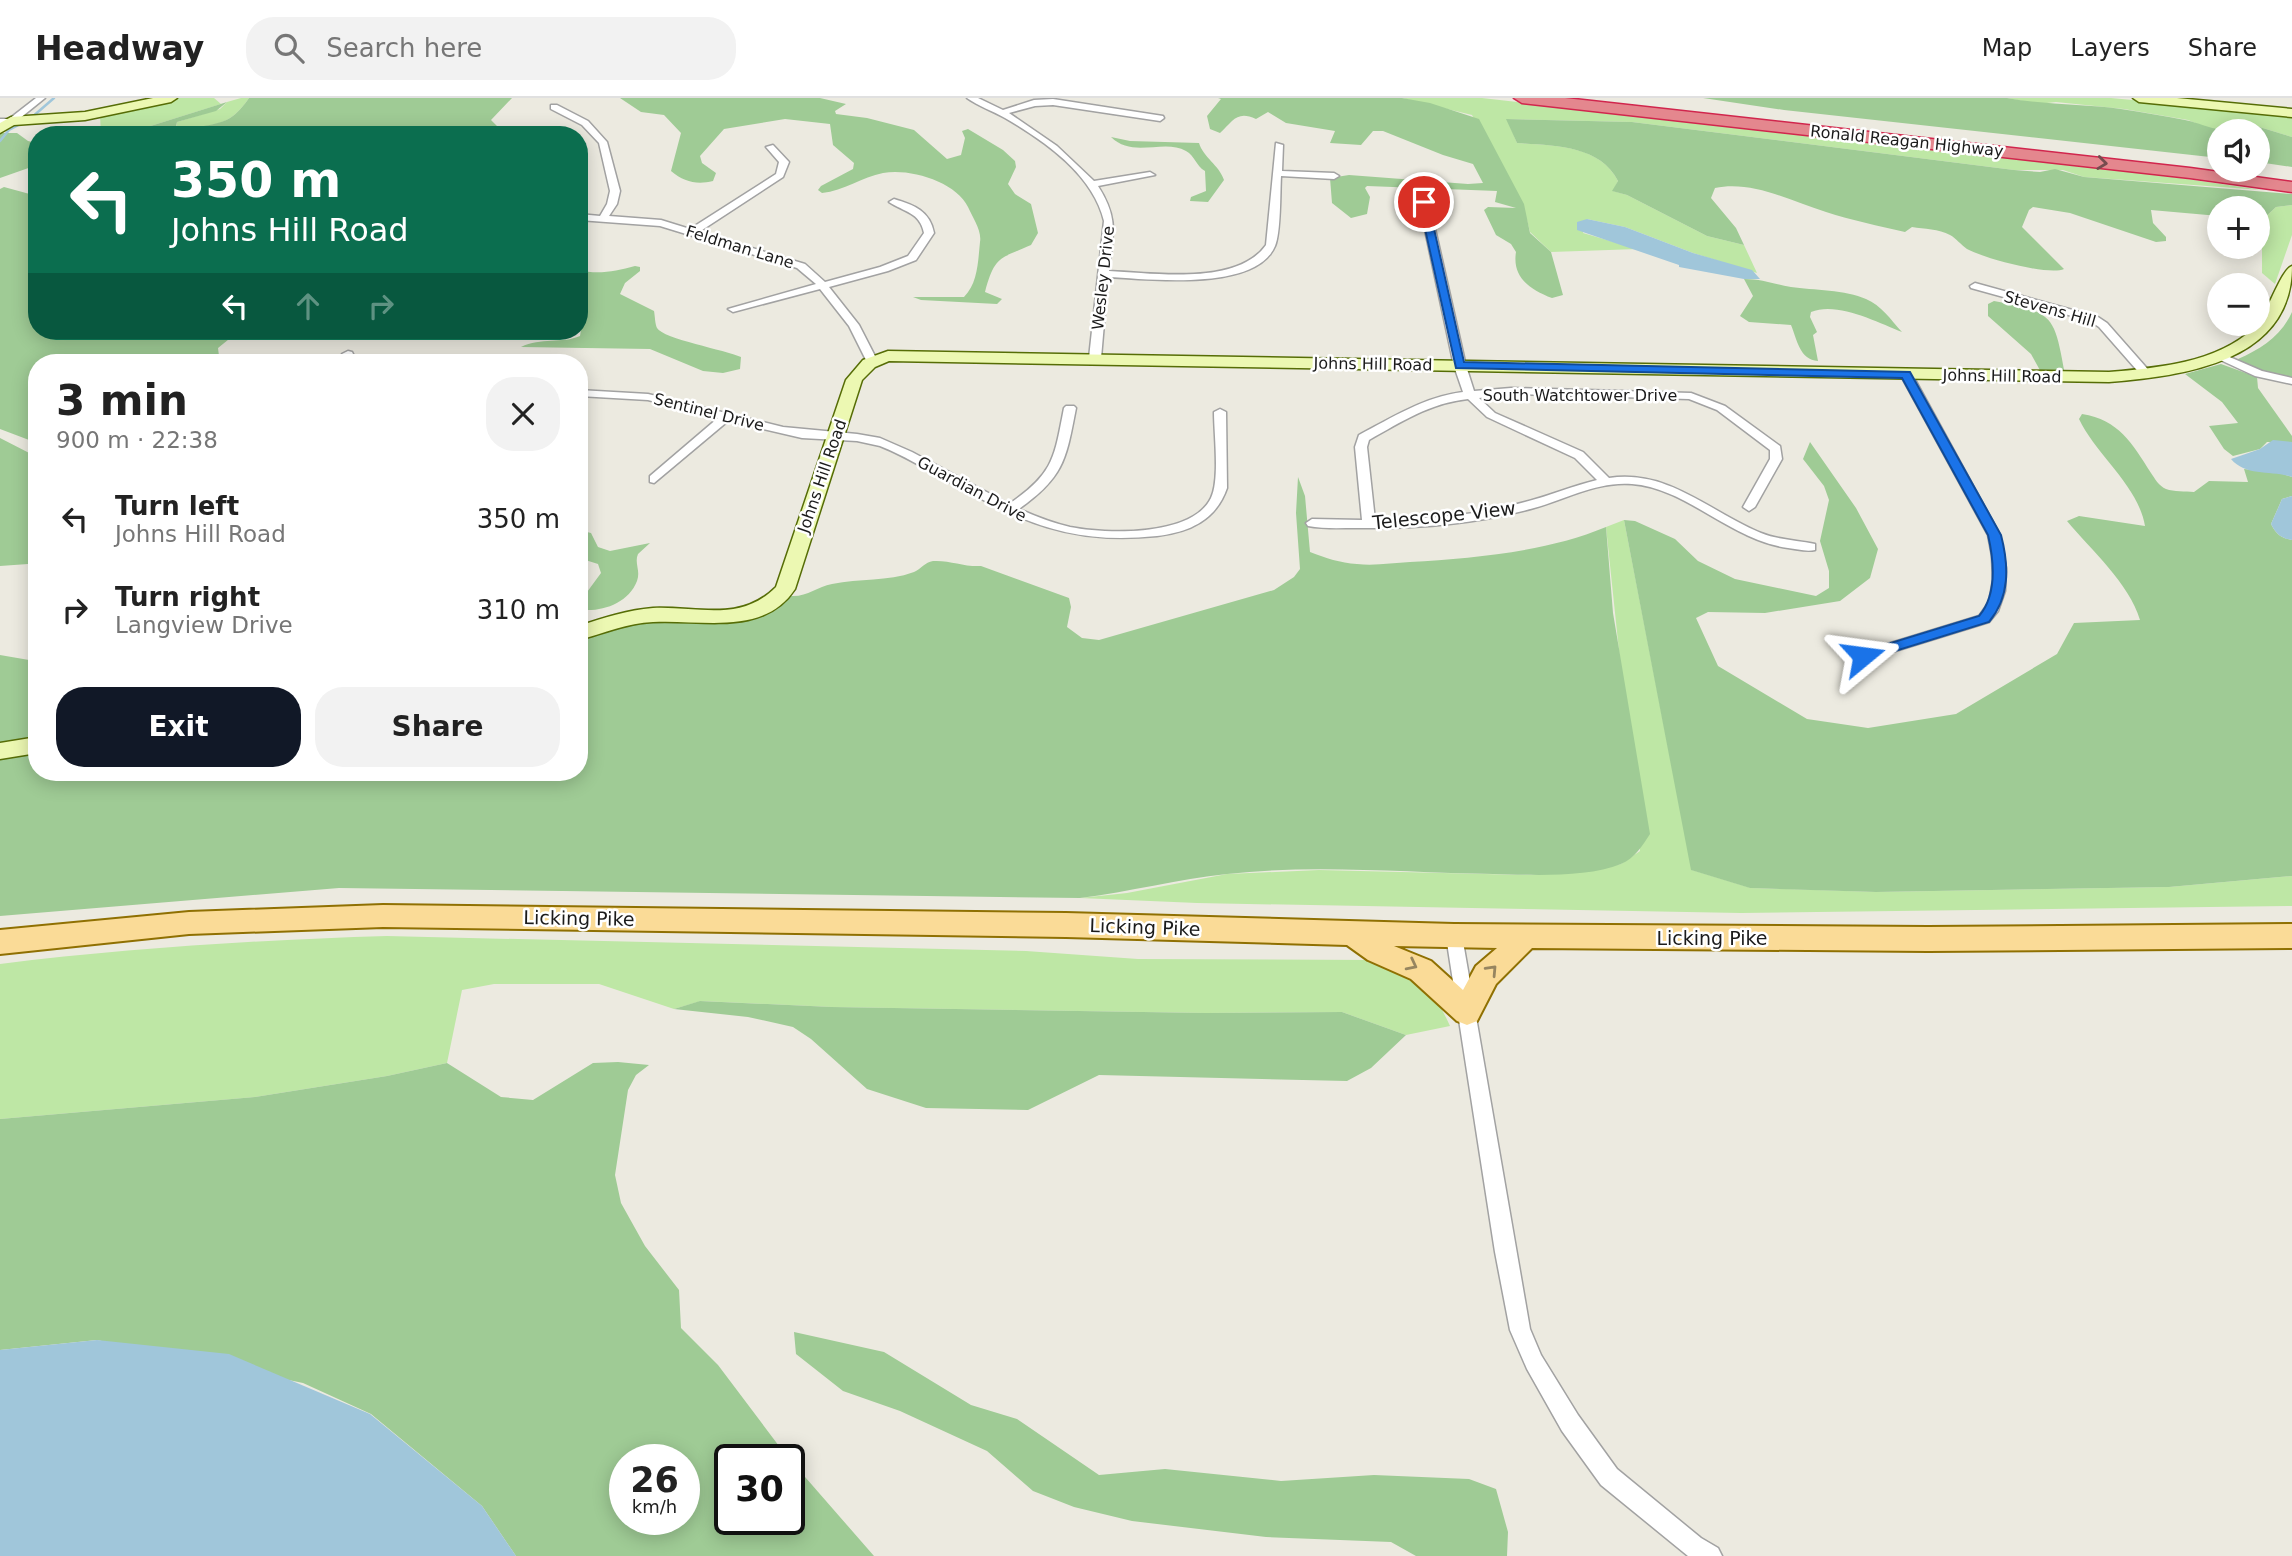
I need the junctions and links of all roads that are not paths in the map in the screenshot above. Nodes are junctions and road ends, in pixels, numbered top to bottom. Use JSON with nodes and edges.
{"nodes":[{"id":1,"x":41,"y":98,"type":"edge"},
{"id":2,"x":171,"y":98,"type":"edge"},
{"id":3,"x":971,"y":98,"type":"edge"},
{"id":4,"x":1522,"y":98,"type":"edge"},
{"id":5,"x":1636,"y":98,"type":"edge"},
{"id":6,"x":2139,"y":98,"type":"edge"},
{"id":7,"x":1722,"y":103,"type":"dead end"},
{"id":8,"x":554,"y":107,"type":"dead end"},
{"id":9,"x":1001,"y":113,"type":"junction"},
{"id":10,"x":2292,"y":113,"type":"edge"},
{"id":11,"x":1798,"y":116,"type":"junction"},
{"id":12,"x":1160,"y":118,"type":"dead end"},
{"id":13,"x":8,"y":123,"type":"edge"},
{"id":14,"x":1279,"y":145,"type":"dead end"},
{"id":15,"x":770,"y":147,"type":"dead end"},
{"id":16,"x":2207,"y":162,"type":"edge"},
{"id":17,"x":2270,"y":171,"type":"edge"},
{"id":18,"x":1276,"y":173,"type":"junction"},
{"id":19,"x":2292,"y":174,"type":"edge"},
{"id":20,"x":1150,"y":175,"type":"dead end"},
{"id":21,"x":1335,"y":176,"type":"dead end"},
{"id":22,"x":1090,"y":184,"type":"junction"},
{"id":23,"x":2292,"y":187,"type":"edge"},
{"id":24,"x":894,"y":202,"type":"dead end"},
{"id":25,"x":1424,"y":202,"type":"dead end"},
{"id":26,"x":588,"y":217,"type":"edge"},
{"id":27,"x":603,"y":218,"type":"junction"},
{"id":28,"x":692,"y":232,"type":"junction"},
{"id":29,"x":2292,"y":270,"type":"edge"},
{"id":30,"x":1103,"y":274,"type":"junction"},
{"id":31,"x":823,"y":286,"type":"junction"},
{"id":32,"x":1975,"y":286,"type":"dead end"},
{"id":33,"x":733,"y":309,"type":"dead end"},
{"id":34,"x":2218,"y":355,"type":"junction"},
{"id":35,"x":1094,"y":358,"type":"junction"},
{"id":36,"x":871,"y":360,"type":"junction"},
{"id":37,"x":1460,"y":366,"type":"junction"},
{"id":38,"x":2146,"y":373,"type":"junction"},
{"id":39,"x":1906,"y":374,"type":"junction"},
{"id":40,"x":2292,"y":382,"type":"edge"},
{"id":41,"x":588,"y":394,"type":"edge"},
{"id":42,"x":1470,"y":395,"type":"junction"},
{"id":43,"x":1070,"y":408,"type":"dead end"},
{"id":44,"x":1220,"y":412,"type":"dead end"},
{"id":45,"x":727,"y":416,"type":"junction"},
{"id":46,"x":838,"y":435,"type":"junction"},
{"id":47,"x":654,"y":479,"type":"dead end"},
{"id":48,"x":1604,"y":480,"type":"junction"},
{"id":49,"x":1749,"y":507,"type":"dead end"},
{"id":50,"x":1009,"y":510,"type":"junction"},
{"id":51,"x":1312,"y":523,"type":"dead end"},
{"id":52,"x":1369,"y":525,"type":"junction"},
{"id":53,"x":1810,"y":547,"type":"dead end"},
{"id":54,"x":588,"y":631,"type":"edge"},
{"id":55,"x":1863,"y":656,"type":"dead end"},
{"id":56,"x":28,"y":746,"type":"edge"},
{"id":57,"x":0,"y":751,"type":"edge"},
{"id":58,"x":1352,"y":933,"type":"junction"},
{"id":59,"x":1454,"y":936,"type":"junction"},
{"id":60,"x":1526,"y":936,"type":"junction"},
{"id":61,"x":2292,"y":937,"type":"edge"},
{"id":62,"x":0,"y":943,"type":"edge"},
{"id":63,"x":1468,"y":1012,"type":"junction"},
{"id":64,"x":1710,"y":1556,"type":"edge"}],
"edges":[{"from":1,"to":13,"type":"street"},
{"from":2,"to":13,"type":"main road"},
{"from":3,"to":9,"type":"street","name":"Wesley Drive"},
{"from":4,"to":23,"type":"highway","name":"Ronald Reagan Highway","one_way":true},
{"from":5,"to":11,"type":"highway","name":"Ronald Reagan Highway"},
{"from":6,"to":10,"type":"main road"},
{"from":7,"to":11,"type":"highway"},
{"from":8,"to":27,"type":"street"},
{"from":9,"to":12,"type":"street"},
{"from":9,"to":22,"type":"street","name":"Wesley Drive"},
{"from":11,"to":16,"type":"highway","name":"Ronald Reagan Highway"},
{"from":14,"to":18,"type":"street"},
{"from":15,"to":28,"type":"street"},
{"from":17,"to":19,"type":"highway"},
{"from":18,"to":21,"type":"street"},
{"from":18,"to":30,"type":"street"},
{"from":20,"to":22,"type":"street"},
{"from":22,"to":30,"type":"street","name":"Wesley Drive"},
{"from":24,"to":31,"type":"street"},
{"from":25,"to":37,"type":"street"},
{"from":26,"to":27,"type":"street","name":"Feldman Lane"},
{"from":27,"to":28,"type":"street","name":"Feldman Lane"},
{"from":28,"to":31,"type":"street","name":"Feldman Lane"},
{"from":29,"to":34,"type":"main road","name":"Johns Hill Road"},
{"from":30,"to":35,"type":"street","name":"Wesley Drive"},
{"from":31,"to":33,"type":"street"},
{"from":31,"to":36,"type":"street","name":"Feldman Lane"},
{"from":32,"to":38,"type":"street","name":"Stevens Hill"},
{"from":34,"to":38,"type":"main road","name":"Johns Hill Road"},
{"from":34,"to":40,"type":"street"},
{"from":35,"to":36,"type":"main road","name":"Johns Hill Road"},
{"from":35,"to":37,"type":"main road","name":"Johns Hill Road"},
{"from":36,"to":46,"type":"main road","name":"Johns Hill Road"},
{"from":37,"to":39,"type":"main road","name":"Johns Hill Road"},
{"from":37,"to":42,"type":"street"},
{"from":38,"to":39,"type":"main road","name":"Johns Hill Road"},
{"from":39,"to":55,"type":"street"},
{"from":41,"to":45,"type":"street","name":"Sentinel Drive"},
{"from":42,"to":48,"type":"street"},
{"from":42,"to":49,"type":"street","name":"South Watchtower Drive"},
{"from":42,"to":52,"type":"street"},
{"from":43,"to":50,"type":"street"},
{"from":44,"to":50,"type":"street","name":"Guardian Drive"},
{"from":45,"to":46,"type":"street","name":"Sentinel Drive"},
{"from":45,"to":47,"type":"street"},
{"from":46,"to":50,"type":"street","name":"Guardian Drive"},
{"from":46,"to":54,"type":"main road","name":"Johns Hill Road"},
{"from":48,"to":52,"type":"street","name":"Telescope View"},
{"from":48,"to":53,"type":"street","name":"Telescope View"},
{"from":51,"to":52,"type":"street","name":"Telescope View"},
{"from":56,"to":57,"type":"main road"},
{"from":58,"to":59,"type":"main road","name":"Licking Pike"},
{"from":58,"to":62,"type":"main road","name":"Licking Pike"},
{"from":58,"to":63,"type":"main road","one_way":true},
{"from":59,"to":60,"type":"main road","name":"Licking Pike"},
{"from":59,"to":63,"type":"street"},
{"from":60,"to":61,"type":"main road","name":"Licking Pike"},
{"from":63,"to":60,"type":"main road","one_way":true},
{"from":63,"to":64,"type":"street"}]}
